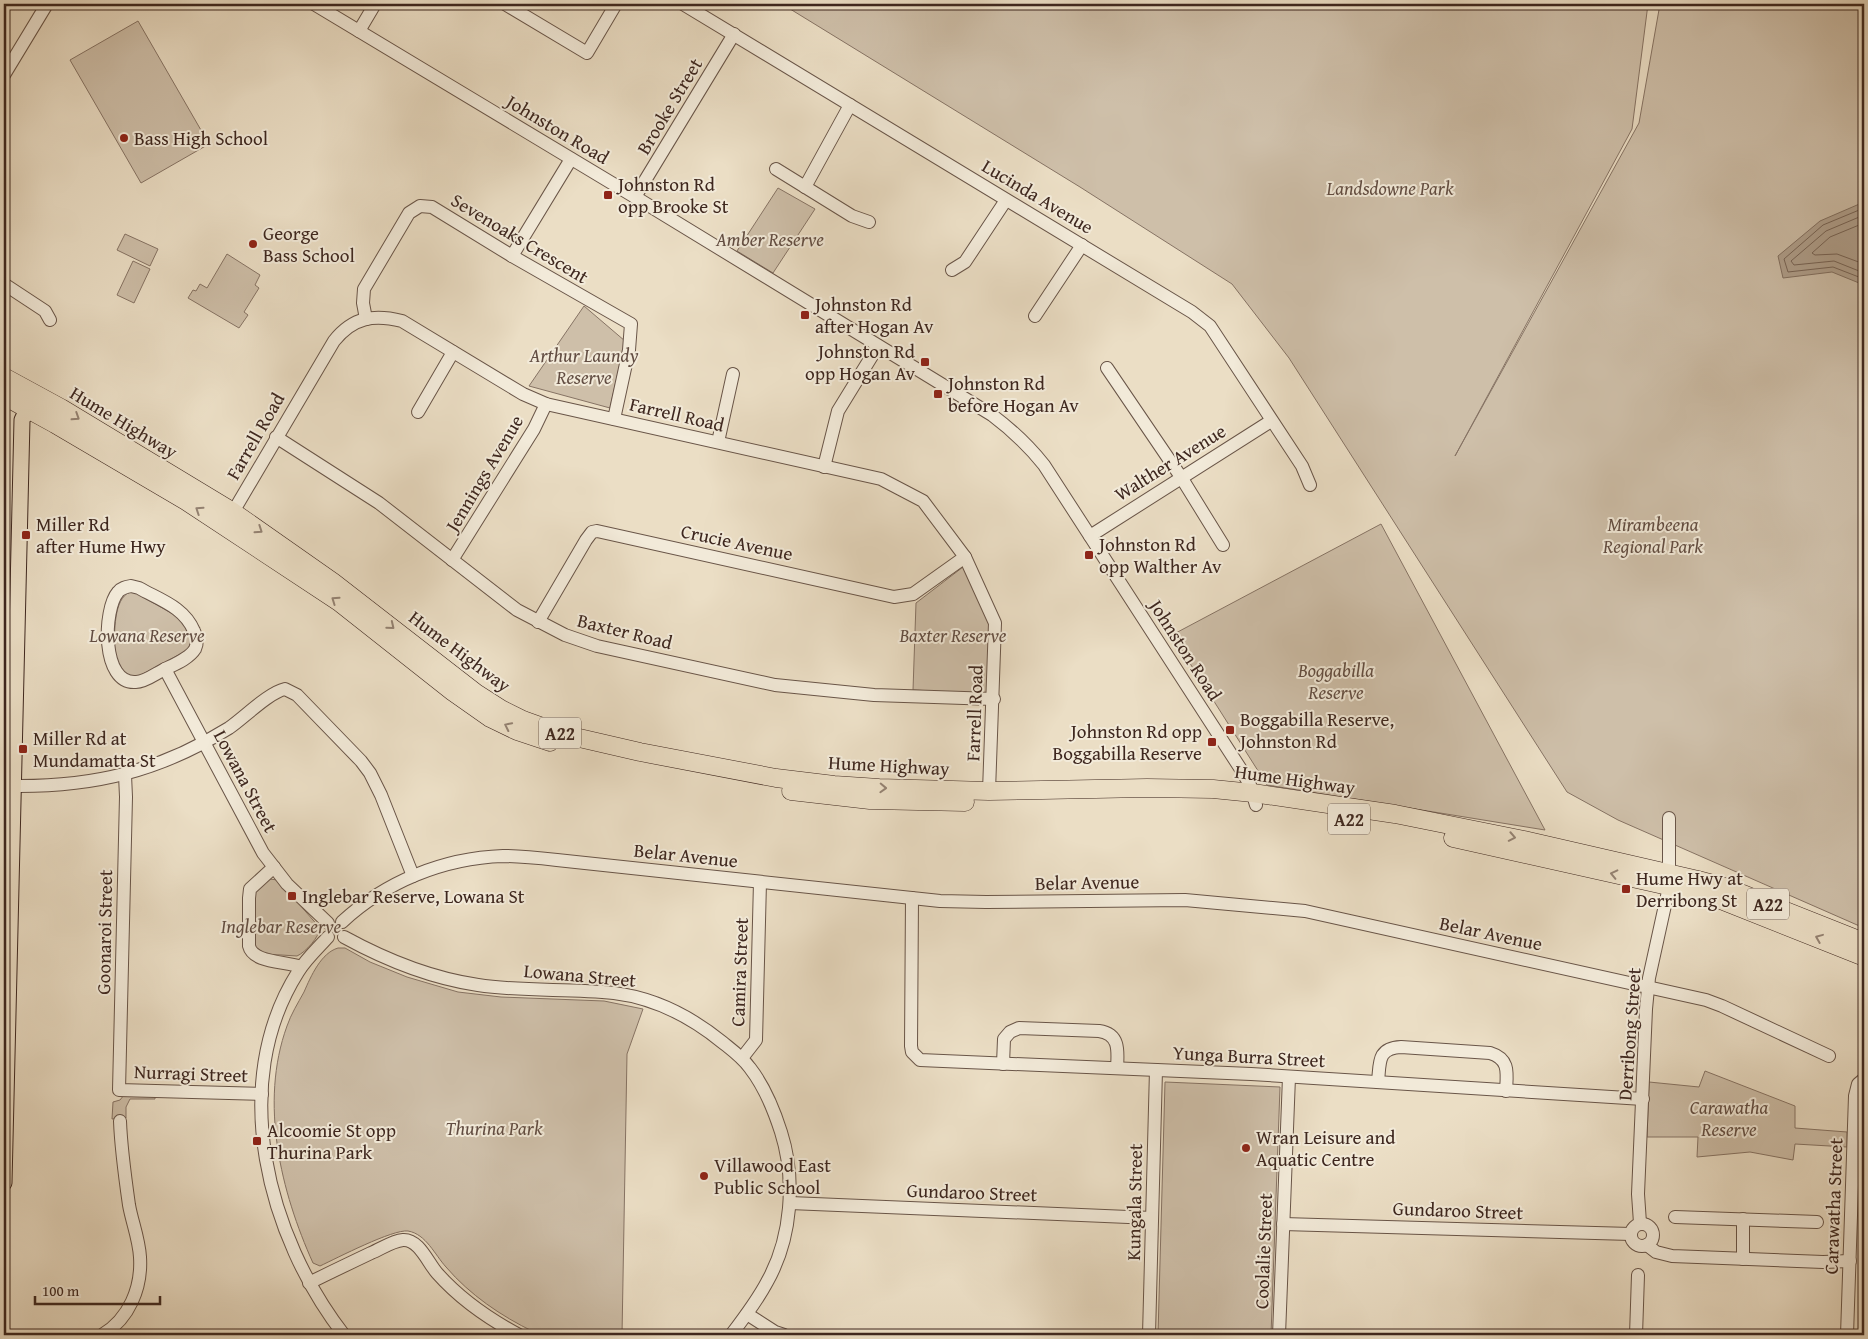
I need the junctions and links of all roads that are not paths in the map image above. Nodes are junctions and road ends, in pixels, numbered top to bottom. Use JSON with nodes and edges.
{"nodes":[{"id":1,"x":47,"y":4,"type":"edge"},
{"id":2,"x":314,"y":4,"type":"edge"},
{"id":3,"x":375,"y":4,"type":"edge"},
{"id":4,"x":505,"y":4,"type":"edge"},
{"id":5,"x":616,"y":4,"type":"edge"},
{"id":6,"x":683,"y":4,"type":"edge"},
{"id":7,"x":359,"y":31,"type":"junction"},
{"id":8,"x":734,"y":34,"type":"junction"},
{"id":9,"x":4,"y":75,"type":"edge"},
{"id":10,"x":850,"y":105,"type":"junction"},
{"id":11,"x":571,"y":159,"type":"junction"},
{"id":12,"x":776,"y":169,"type":"dead end"},
{"id":13,"x":805,"y":187,"type":"junction"},
{"id":14,"x":636,"y":197,"type":"junction"},
{"id":15,"x":1006,"y":200,"type":"junction"},
{"id":16,"x":869,"y":222,"type":"dead end"},
{"id":17,"x":1082,"y":245,"type":"junction"},
{"id":18,"x":512,"y":256,"type":"junction"},
{"id":19,"x":952,"y":270,"type":"dead end"},
{"id":20,"x":4,"y":284,"type":"edge"},
{"id":21,"x":1035,"y":316,"type":"dead end"},
{"id":22,"x":366,"y":319,"type":"junction"},
{"id":23,"x":50,"y":320,"type":"dead end"},
{"id":24,"x":878,"y":346,"type":"junction"},
{"id":25,"x":453,"y":352,"type":"junction"},
{"id":26,"x":1106,"y":368,"type":"dead end"},
{"id":27,"x":733,"y":374,"type":"dead end"},
{"id":28,"x":4,"y":377,"type":"edge"},
{"id":29,"x":4,"y":396,"type":"edge"},
{"id":30,"x":30,"y":400,"type":"junction"},
{"id":31,"x":546,"y":404,"type":"junction"},
{"id":32,"x":418,"y":412,"type":"dead end"},
{"id":33,"x":614,"y":419,"type":"junction"},
{"id":34,"x":1271,"y":421,"type":"junction"},
{"id":35,"x":276,"y":437,"type":"junction"},
{"id":36,"x":718,"y":442,"type":"junction"},
{"id":37,"x":824,"y":467,"type":"junction"},
{"id":38,"x":1181,"y":477,"type":"junction"},
{"id":39,"x":1310,"y":485,"type":"dead end"},
{"id":40,"x":233,"y":512,"type":"junction"},
{"id":41,"x":1090,"y":536,"type":"junction"},
{"id":42,"x":1223,"y":545,"type":"dead end"},
{"id":43,"x":965,"y":557,"type":"junction"},
{"id":44,"x":452,"y":560,"type":"junction"},
{"id":45,"x":538,"y":622,"type":"junction"},
{"id":46,"x":165,"y":669,"type":"junction"},
{"id":47,"x":994,"y":698,"type":"junction"},
{"id":48,"x":203,"y":742,"type":"junction"},
{"id":49,"x":125,"y":775,"type":"junction"},
{"id":50,"x":13,"y":786,"type":"junction"},
{"id":51,"x":989,"y":791,"type":"junction"},
{"id":52,"x":1254,"y":799,"type":"junction"},
{"id":53,"x":1669,"y":818,"type":"dead end"},
{"id":54,"x":274,"y":867,"type":"junction"},
{"id":55,"x":413,"y":876,"type":"junction"},
{"id":56,"x":1669,"y":880,"type":"junction"},
{"id":57,"x":760,"y":882,"type":"junction"},
{"id":58,"x":912,"y":898,"type":"junction"},
{"id":59,"x":342,"y":922,"type":"junction"},
{"id":60,"x":328,"y":924,"type":"junction"},
{"id":61,"x":328,"y":937,"type":"junction"},
{"id":62,"x":344,"y":937,"type":"junction"},
{"id":63,"x":1864,"y":942,"type":"edge"},
{"id":64,"x":1864,"y":957,"type":"edge"},
{"id":65,"x":301,"y":967,"type":"junction"},
{"id":66,"x":1648,"y":987,"type":"junction"},
{"id":67,"x":1830,"y":1056,"type":"dead end"},
{"id":68,"x":742,"y":1058,"type":"junction"},
{"id":69,"x":1003,"y":1064,"type":"junction"},
{"id":70,"x":1117,"y":1068,"type":"junction"},
{"id":71,"x":1156,"y":1070,"type":"junction"},
{"id":72,"x":1289,"y":1077,"type":"junction"},
{"id":73,"x":1863,"y":1080,"type":"edge"},
{"id":74,"x":1378,"y":1082,"type":"junction"},
{"id":75,"x":119,"y":1090,"type":"joint"},
{"id":76,"x":1506,"y":1091,"type":"junction"},
{"id":77,"x":262,"y":1094,"type":"junction"},
{"id":78,"x":1644,"y":1099,"type":"junction"},
{"id":79,"x":120,"y":1121,"type":"dead end"},
{"id":80,"x":4,"y":1182,"type":"edge"},
{"id":81,"x":790,"y":1203,"type":"junction"},
{"id":82,"x":1675,"y":1217,"type":"dead end"},
{"id":83,"x":1152,"y":1218,"type":"junction"},
{"id":84,"x":1744,"y":1219,"type":"junction"},
{"id":85,"x":1816,"y":1222,"type":"dead end"},
{"id":86,"x":1283,"y":1224,"type":"junction"},
{"id":87,"x":1640,"y":1224,"type":"junction"},
{"id":88,"x":1631,"y":1234,"type":"junction"},
{"id":89,"x":1647,"y":1245,"type":"junction"},
{"id":90,"x":1743,"y":1259,"type":"junction"},
{"id":91,"x":1850,"y":1261,"type":"junction"},
{"id":92,"x":1638,"y":1276,"type":"dead end"},
{"id":93,"x":309,"y":1283,"type":"junction"},
{"id":94,"x":747,"y":1314,"type":"junction"},
{"id":95,"x":102,"y":1335,"type":"edge"},
{"id":96,"x":344,"y":1335,"type":"edge"},
{"id":97,"x":519,"y":1335,"type":"edge"},
{"id":98,"x":732,"y":1335,"type":"edge"},
{"id":99,"x":784,"y":1335,"type":"edge"},
{"id":100,"x":1149,"y":1335,"type":"edge"},
{"id":101,"x":1279,"y":1335,"type":"edge"},
{"id":102,"x":1636,"y":1335,"type":"edge"},
{"id":103,"x":1847,"y":1335,"type":"edge"}],
"edges":[{"from":1,"to":9,"type":"street"},
{"from":2,"to":7,"type":"street","name":"Johnston Road"},
{"from":3,"to":7,"type":"street"},
{"from":4,"to":5,"type":"street"},
{"from":6,"to":8,"type":"street","name":"Lucinda Avenue"},
{"from":7,"to":11,"type":"street","name":"Johnston Road"},
{"from":8,"to":10,"type":"street","name":"Lucinda Avenue"},
{"from":8,"to":14,"type":"street","name":"Brooke Street"},
{"from":10,"to":13,"type":"street"},
{"from":10,"to":15,"type":"street","name":"Lucinda Avenue"},
{"from":11,"to":14,"type":"street","name":"Johnston Road"},
{"from":11,"to":18,"type":"street"},
{"from":12,"to":13,"type":"street"},
{"from":13,"to":16,"type":"street"},
{"from":14,"to":24,"type":"street","name":"Johnston Road"},
{"from":15,"to":17,"type":"street","name":"Lucinda Avenue"},
{"from":15,"to":19,"type":"street"},
{"from":17,"to":21,"type":"street"},
{"from":17,"to":34,"type":"street","name":"Lucinda Avenue"},
{"from":18,"to":22,"type":"street","name":"Sevenoaks Crescent"},
{"from":18,"to":33,"type":"street","name":"Sevenoaks Crescent"},
{"from":20,"to":23,"type":"street"},
{"from":22,"to":25,"type":"street","name":"Farrell Road"},
{"from":22,"to":35,"type":"street","name":"Farrell Road"},
{"from":24,"to":37,"type":"street"},
{"from":24,"to":41,"type":"street","name":"Johnston Road"},
{"from":25,"to":31,"type":"street","name":"Farrell Road"},
{"from":25,"to":32,"type":"street"},
{"from":26,"to":38,"type":"street"},
{"from":27,"to":36,"type":"street"},
{"from":28,"to":30,"type":"highway","name":"Hume Highway","number":"A22"},
{"from":29,"to":30,"type":"highway","name":"Hume Highway","number":"A22"},
{"from":30,"to":40,"type":"highway","name":"Hume Highway","number":"A22","one_way":true},
{"from":30,"to":50,"type":"main road"},
{"from":52,"to":30,"type":"highway","name":"Hume Highway","number":"A22","one_way":true},
{"from":31,"to":33,"type":"street","name":"Farrell Road"},
{"from":31,"to":44,"type":"street","name":"Jennings Avenue"},
{"from":33,"to":36,"type":"street","name":"Farrell Road"},
{"from":34,"to":38,"type":"street","name":"Walther Avenue"},
{"from":34,"to":39,"type":"street","name":"Lucinda Avenue"},
{"from":35,"to":40,"type":"street","name":"Farrell Road"},
{"from":35,"to":44,"type":"street","name":"Baxter Road"},
{"from":36,"to":37,"type":"street","name":"Farrell Road"},
{"from":37,"to":43,"type":"street","name":"Farrell Road"},
{"from":38,"to":41,"type":"street","name":"Walther Avenue"},
{"from":38,"to":42,"type":"street"},
{"from":40,"to":51,"type":"highway","name":"Hume Highway","number":"A22","one_way":true},
{"from":41,"to":52,"type":"street","name":"Johnston Road"},
{"from":43,"to":45,"type":"street","name":"Crucie Avenue"},
{"from":43,"to":47,"type":"street","name":"Farrell Road"},
{"from":44,"to":45,"type":"street","name":"Baxter Road"},
{"from":45,"to":47,"type":"street","name":"Baxter Road"},
{"from":46,"to":46,"type":"street"},
{"from":46,"to":48,"type":"street","name":"Lowana Street"},
{"from":47,"to":51,"type":"street","name":"Farrell Road"},
{"from":48,"to":49,"type":"street"},
{"from":48,"to":54,"type":"street","name":"Lowana Street"},
{"from":48,"to":55,"type":"street"},
{"from":49,"to":50,"type":"street"},
{"from":49,"to":75,"type":"street","name":"Goonaroi Street"},
{"from":50,"to":80,"type":"main road"},
{"from":51,"to":52,"type":"highway","name":"Hume Highway","number":"A22"},
{"from":52,"to":56,"type":"highway","name":"Hume Highway","number":"A22"},
{"from":53,"to":56,"type":"street","name":"Derribong Street"},
{"from":54,"to":60,"type":"street","name":"Lowana Street"},
{"from":54,"to":65,"type":"street"},
{"from":55,"to":57,"type":"street","name":"Belar Avenue"},
{"from":55,"to":59,"type":"street","name":"Belar Avenue"},
{"from":56,"to":63,"type":"highway","name":"Hume Highway","number":"A22"},
{"from":64,"to":56,"type":"highway","name":"Hume Highway","number":"A22","one_way":true},
{"from":56,"to":66,"type":"street","name":"Derribong Street"},
{"from":57,"to":58,"type":"street","name":"Belar Avenue"},
{"from":57,"to":68,"type":"street","name":"Camira Street"},
{"from":58,"to":66,"type":"street","name":"Belar Avenue"},
{"from":58,"to":69,"type":"street","name":"Yunga Burra Street"},
{"from":59,"to":60,"type":"street"},
{"from":59,"to":62,"type":"street"},
{"from":60,"to":61,"type":"street"},
{"from":61,"to":62,"type":"street"},
{"from":61,"to":65,"type":"street"},
{"from":62,"to":68,"type":"street","name":"Lowana Street"},
{"from":65,"to":77,"type":"street"},
{"from":66,"to":67,"type":"street","name":"Belar Avenue"},
{"from":66,"to":78,"type":"street","name":"Derribong Street"},
{"from":68,"to":81,"type":"street","name":"Lowana Street"},
{"from":69,"to":70,"type":"street","name":"Yunga Burra Street"},
{"from":69,"to":70,"type":"street"},
{"from":70,"to":71,"type":"street","name":"Yunga Burra Street"},
{"from":71,"to":72,"type":"street","name":"Yunga Burra Street"},
{"from":71,"to":83,"type":"street","name":"Kungala Street"},
{"from":72,"to":74,"type":"street","name":"Yunga Burra Street"},
{"from":72,"to":86,"type":"street","name":"Coolalie Street"},
{"from":73,"to":91,"type":"street","name":"Carawatha Street"},
{"from":74,"to":76,"type":"street","name":"Yunga Burra Street"},
{"from":74,"to":76,"type":"street"},
{"from":75,"to":77,"type":"street","name":"Nurragi Street"},
{"from":76,"to":78,"type":"street","name":"Yunga Burra Street"},
{"from":77,"to":93,"type":"street"},
{"from":78,"to":87,"type":"street","name":"Derribong Street"},
{"from":79,"to":95,"type":"street"},
{"from":81,"to":83,"type":"street","name":"Gundaroo Street"},
{"from":81,"to":94,"type":"street","name":"Lowana Street"},
{"from":82,"to":84,"type":"street"},
{"from":83,"to":100,"type":"street","name":"Kungala Street"},
{"from":84,"to":85,"type":"street"},
{"from":84,"to":90,"type":"street"},
{"from":86,"to":88,"type":"street","name":"Gundaroo Street"},
{"from":86,"to":101,"type":"street","name":"Coolalie Street"},
{"from":87,"to":88,"type":"street"},
{"from":87,"to":89,"type":"street"},
{"from":88,"to":89,"type":"street"},
{"from":89,"to":90,"type":"street"},
{"from":90,"to":91,"type":"street"},
{"from":91,"to":103,"type":"street","name":"Carawatha Street"},
{"from":92,"to":102,"type":"street"},
{"from":93,"to":96,"type":"street"},
{"from":93,"to":97,"type":"street"},
{"from":94,"to":98,"type":"street","name":"Lowana Street"},
{"from":94,"to":99,"type":"street"}]}
